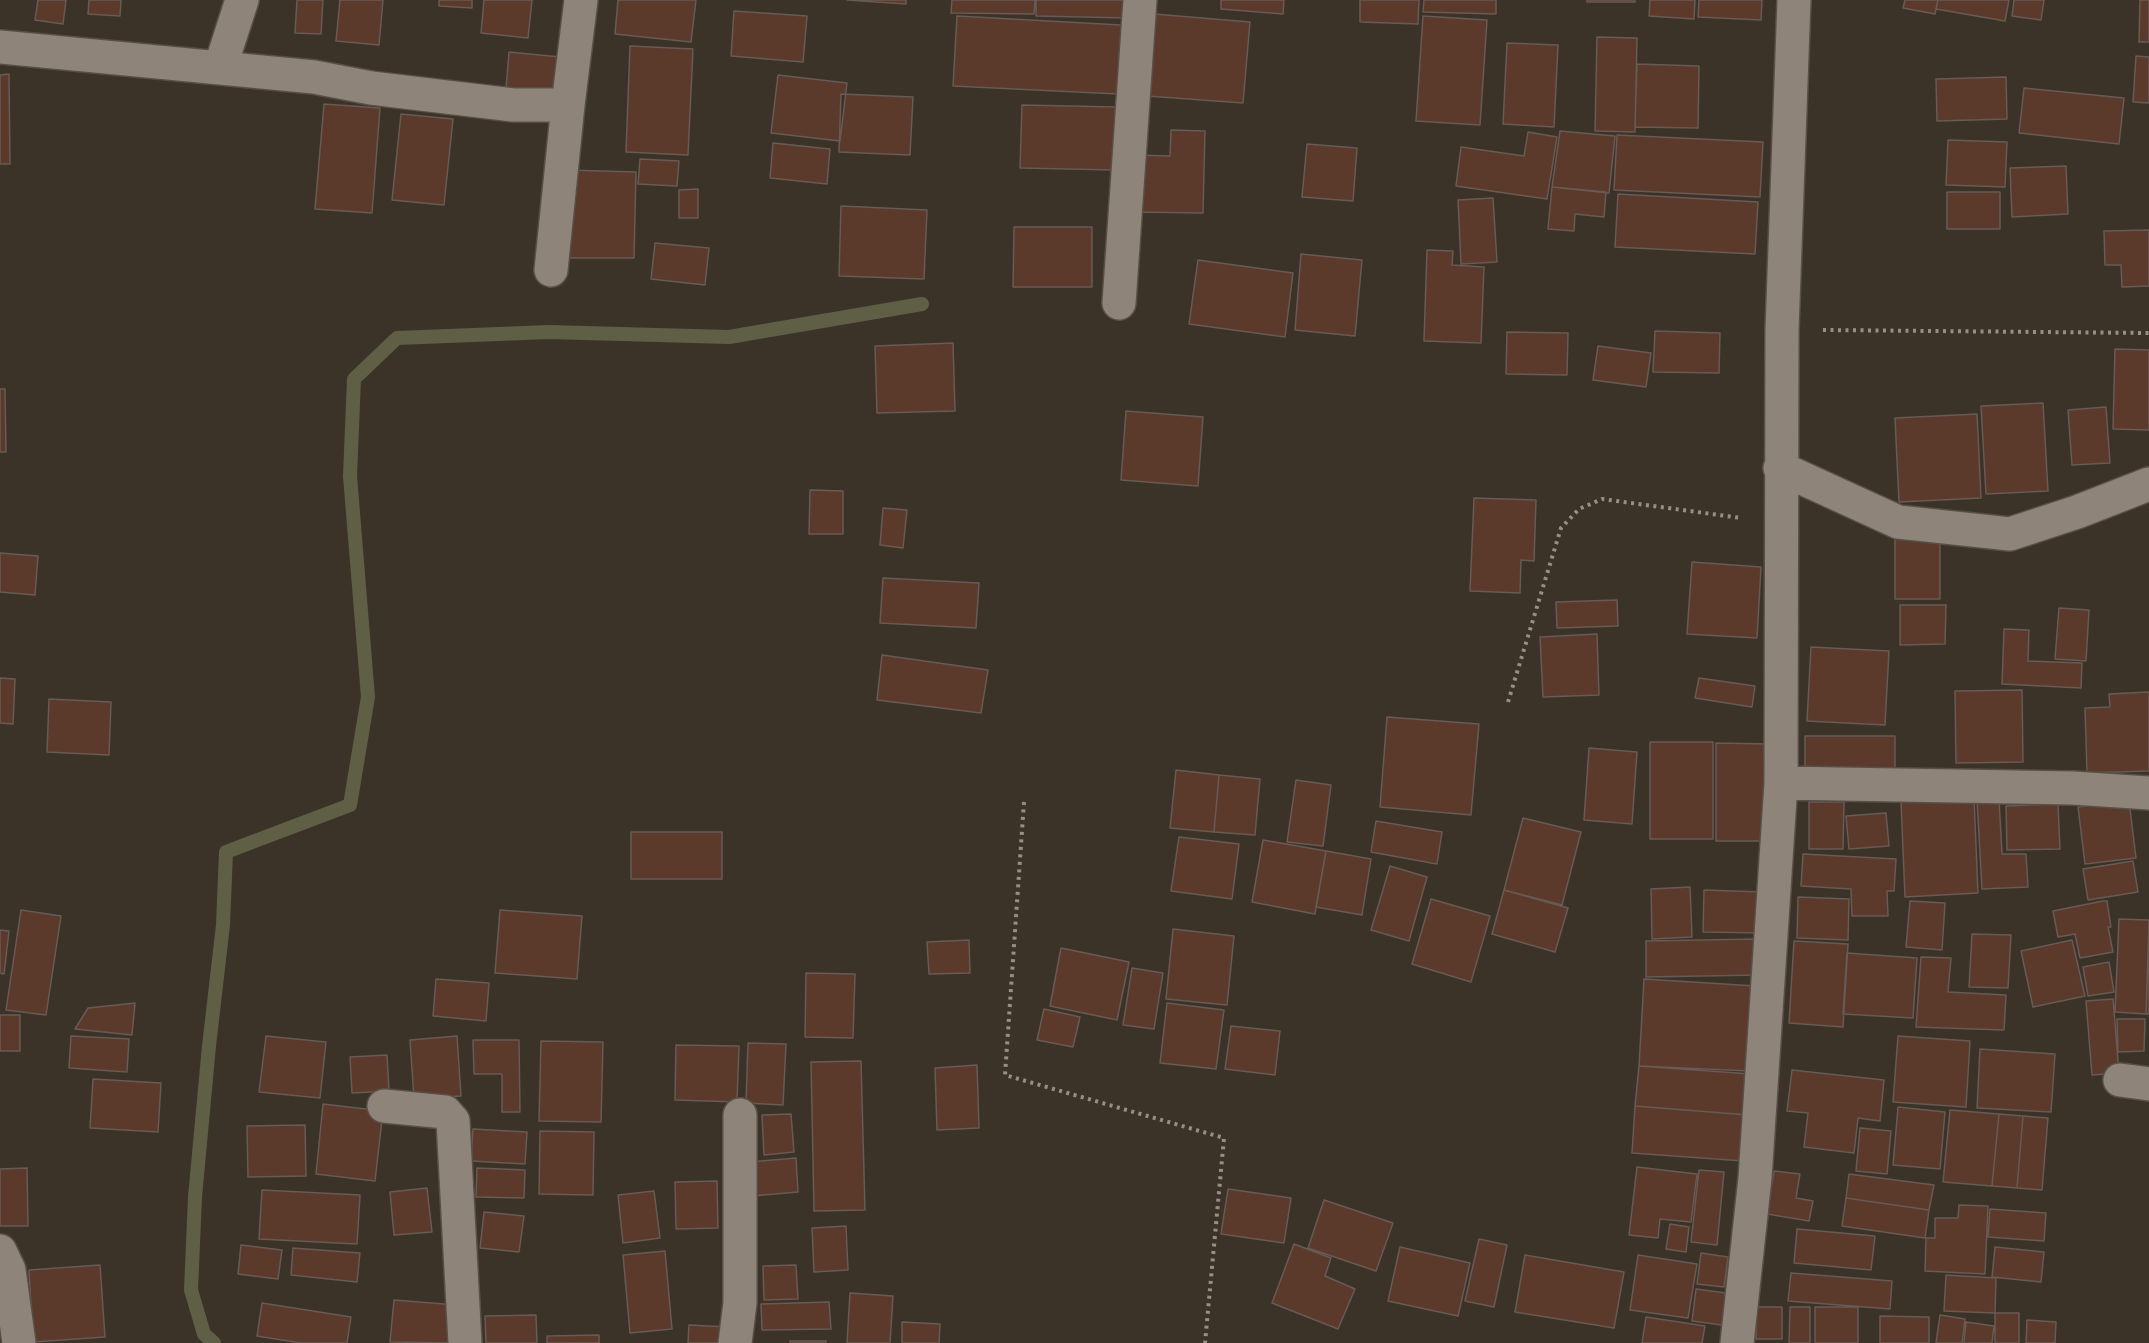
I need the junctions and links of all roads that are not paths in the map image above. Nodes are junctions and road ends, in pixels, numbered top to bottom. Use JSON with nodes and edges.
{"nodes":[{"id":1,"x":242,"y":0,"type":"edge"},
{"id":2,"x":581,"y":0,"type":"edge"},
{"id":3,"x":1140,"y":0,"type":"edge"},
{"id":4,"x":1794,"y":0,"type":"edge"},
{"id":5,"x":0,"y":47,"type":"edge"},
{"id":6,"x":220,"y":68,"type":"junction"},
{"id":7,"x":568,"y":105,"type":"junction"},
{"id":8,"x":551,"y":270,"type":"dead end"},
{"id":9,"x":1119,"y":303,"type":"dead end"},
{"id":10,"x":1780,"y":468,"type":"junction"},
{"id":11,"x":2149,"y":484,"type":"edge"},
{"id":12,"x":1781,"y":783,"type":"junction"},
{"id":13,"x":2149,"y":793,"type":"edge"},
{"id":14,"x":384,"y":1106,"type":"dead end"},
{"id":15,"x":740,"y":1115,"type":"dead end"},
{"id":16,"x":0,"y":1251,"type":"edge"},
{"id":17,"x":19,"y":1343,"type":"edge"},
{"id":18,"x":465,"y":1343,"type":"edge"},
{"id":19,"x":735,"y":1343,"type":"edge"},
{"id":20,"x":1737,"y":1343,"type":"edge"}],
"edges":[{"from":1,"to":6,"type":"street"},
{"from":2,"to":7,"type":"street"},
{"from":3,"to":9,"type":"street"},
{"from":4,"to":10,"type":"street"},
{"from":5,"to":6,"type":"street"},
{"from":6,"to":7,"type":"street"},
{"from":7,"to":8,"type":"street"},
{"from":10,"to":11,"type":"street"},
{"from":10,"to":12,"type":"street"},
{"from":12,"to":13,"type":"street"},
{"from":12,"to":20,"type":"street"},
{"from":14,"to":18,"type":"street"},
{"from":15,"to":19,"type":"street"},
{"from":16,"to":17,"type":"street"}]}
